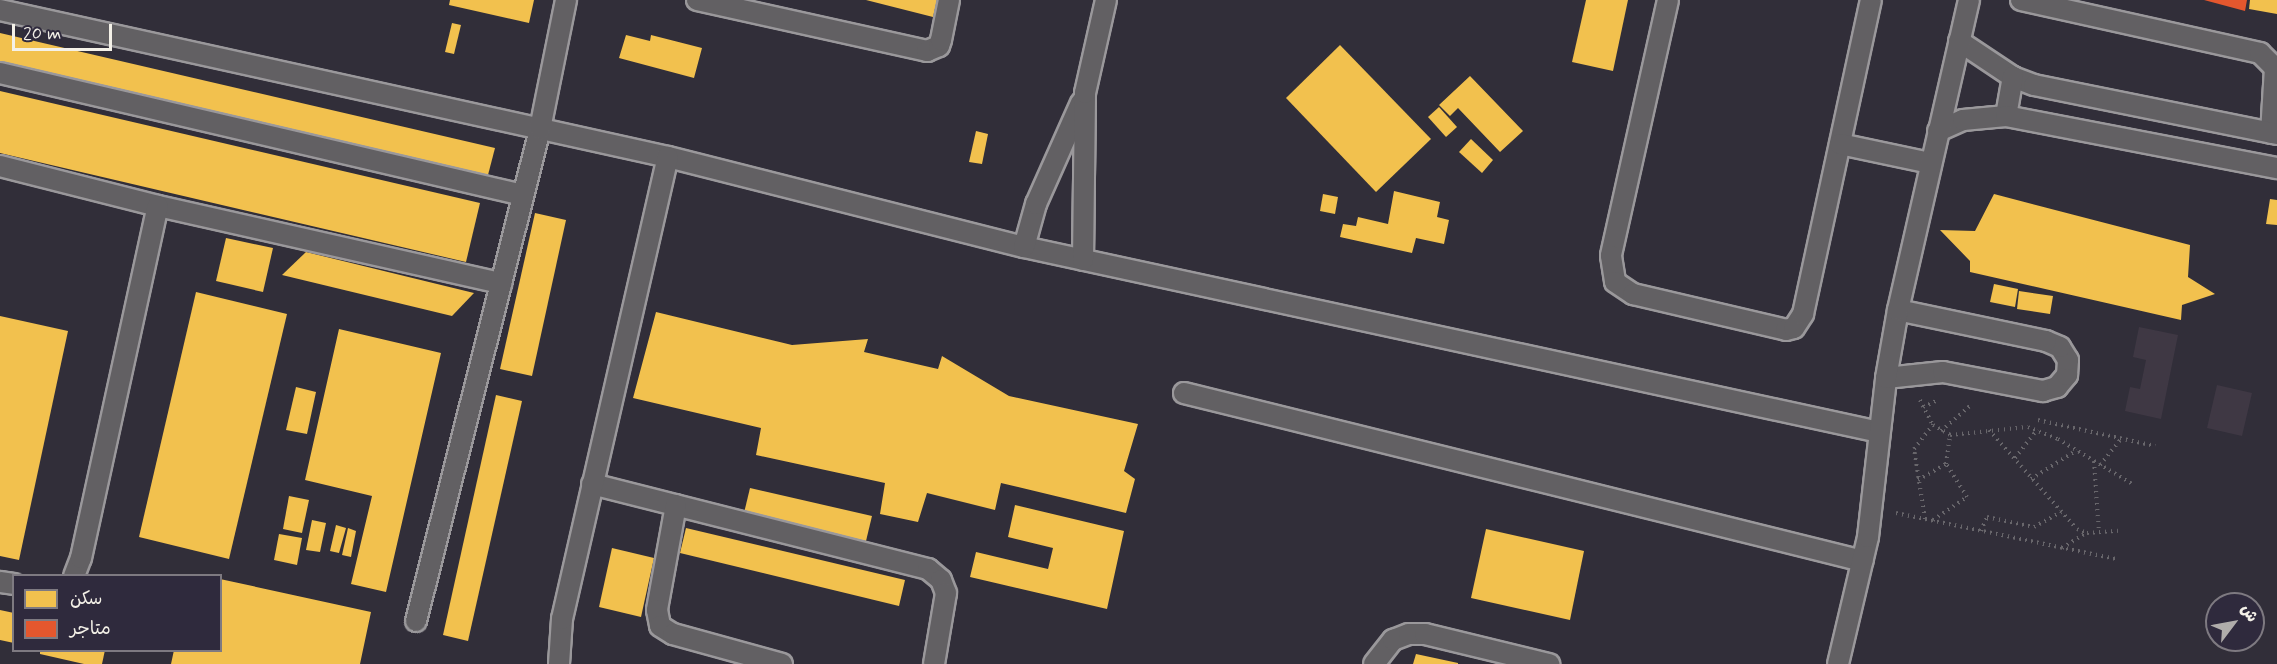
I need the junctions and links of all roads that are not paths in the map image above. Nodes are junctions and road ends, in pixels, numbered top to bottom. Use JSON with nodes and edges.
{"nodes":[{"id":1,"x":566,"y":0,"type":"edge"},
{"id":2,"x":697,"y":0,"type":"edge"},
{"id":3,"x":949,"y":0,"type":"edge"},
{"id":4,"x":1106,"y":0,"type":"edge"},
{"id":5,"x":1668,"y":0,"type":"edge"},
{"id":6,"x":1871,"y":0,"type":"edge"},
{"id":7,"x":1969,"y":0,"type":"edge"},
{"id":8,"x":2021,"y":0,"type":"edge"},
{"id":9,"x":0,"y":10,"type":"edge"},
{"id":10,"x":1959,"y":41,"type":"junction"},
{"id":11,"x":0,"y":73,"type":"edge"},
{"id":12,"x":2013,"y":77,"type":"junction"},
{"id":13,"x":1085,"y":93,"type":"junction"},
{"id":14,"x":2006,"y":116,"type":"junction"},
{"id":15,"x":540,"y":129,"type":"junction"},
{"id":16,"x":1938,"y":131,"type":"junction"},
{"id":17,"x":2274,"y":134,"type":"edge"},
{"id":18,"x":1840,"y":144,"type":"junction"},
{"id":19,"x":668,"y":157,"type":"junction"},
{"id":20,"x":1930,"y":163,"type":"junction"},
{"id":21,"x":0,"y":166,"type":"edge"},
{"id":22,"x":2277,"y":168,"type":"edge"},
{"id":23,"x":523,"y":195,"type":"junction"},
{"id":24,"x":158,"y":206,"type":"junction"},
{"id":25,"x":1024,"y":247,"type":"junction"},
{"id":26,"x":1083,"y":260,"type":"junction"},
{"id":27,"x":501,"y":283,"type":"junction"},
{"id":28,"x":1898,"y":310,"type":"junction"},
{"id":29,"x":1886,"y":378,"type":"junction"},
{"id":30,"x":1184,"y":393,"type":"dead end"},
{"id":31,"x":1879,"y":432,"type":"junction"},
{"id":32,"x":592,"y":484,"type":"junction"},
{"id":33,"x":676,"y":505,"type":"junction"},
{"id":34,"x":1863,"y":561,"type":"junction"},
{"id":35,"x":75,"y":574,"type":"edge"},
{"id":36,"x":562,"y":619,"type":"junction"},
{"id":37,"x":416,"y":621,"type":"dead end"},
{"id":38,"x":1508,"y":659,"type":"edge"},
{"id":39,"x":545,"y":664,"type":"edge"},
{"id":40,"x":559,"y":664,"type":"edge"},
{"id":41,"x":783,"y":664,"type":"edge"},
{"id":42,"x":934,"y":664,"type":"edge"},
{"id":43,"x":1374,"y":664,"type":"edge"},
{"id":44,"x":1549,"y":664,"type":"edge"},
{"id":45,"x":1838,"y":664,"type":"edge"}],
"edges":[{"from":1,"to":15,"type":"lane"},
{"from":2,"to":3,"type":"lane"},
{"from":4,"to":13,"type":"lane"},
{"from":5,"to":18,"type":"lane"},
{"from":6,"to":18,"type":"lane"},
{"from":7,"to":10,"type":"lane"},
{"from":8,"to":17,"type":"lane"},
{"from":9,"to":15,"type":"lane"},
{"from":10,"to":12,"type":"lane"},
{"from":10,"to":16,"type":"lane"},
{"from":11,"to":23,"type":"lane"},
{"from":12,"to":14,"type":"lane"},
{"from":12,"to":17,"type":"lane"},
{"from":13,"to":25,"type":"lane"},
{"from":13,"to":26,"type":"lane"},
{"from":14,"to":16,"type":"lane"},
{"from":14,"to":22,"type":"lane"},
{"from":15,"to":19,"type":"lane"},
{"from":15,"to":23,"type":"lane"},
{"from":16,"to":20,"type":"lane"},
{"from":18,"to":20,"type":"lane"},
{"from":19,"to":25,"type":"lane"},
{"from":19,"to":32,"type":"lane"},
{"from":20,"to":28,"type":"lane"},
{"from":21,"to":24,"type":"lane"},
{"from":23,"to":27,"type":"lane"},
{"from":24,"to":27,"type":"lane"},
{"from":24,"to":35,"type":"lane"},
{"from":25,"to":26,"type":"lane"},
{"from":26,"to":31,"type":"lane"},
{"from":27,"to":37,"type":"lane"},
{"from":28,"to":29,"type":"lane"},
{"from":28,"to":29,"type":"lane"},
{"from":29,"to":31,"type":"lane"},
{"from":30,"to":34,"type":"lane"},
{"from":31,"to":34,"type":"lane"},
{"from":32,"to":33,"type":"lane"},
{"from":32,"to":36,"type":"lane"},
{"from":33,"to":41,"type":"lane"},
{"from":33,"to":42,"type":"lane"},
{"from":34,"to":45,"type":"lane"},
{"from":36,"to":39,"type":"lane"},
{"from":36,"to":40,"type":"lane"},
{"from":38,"to":43,"type":"lane"},
{"from":38,"to":44,"type":"lane"}]}
